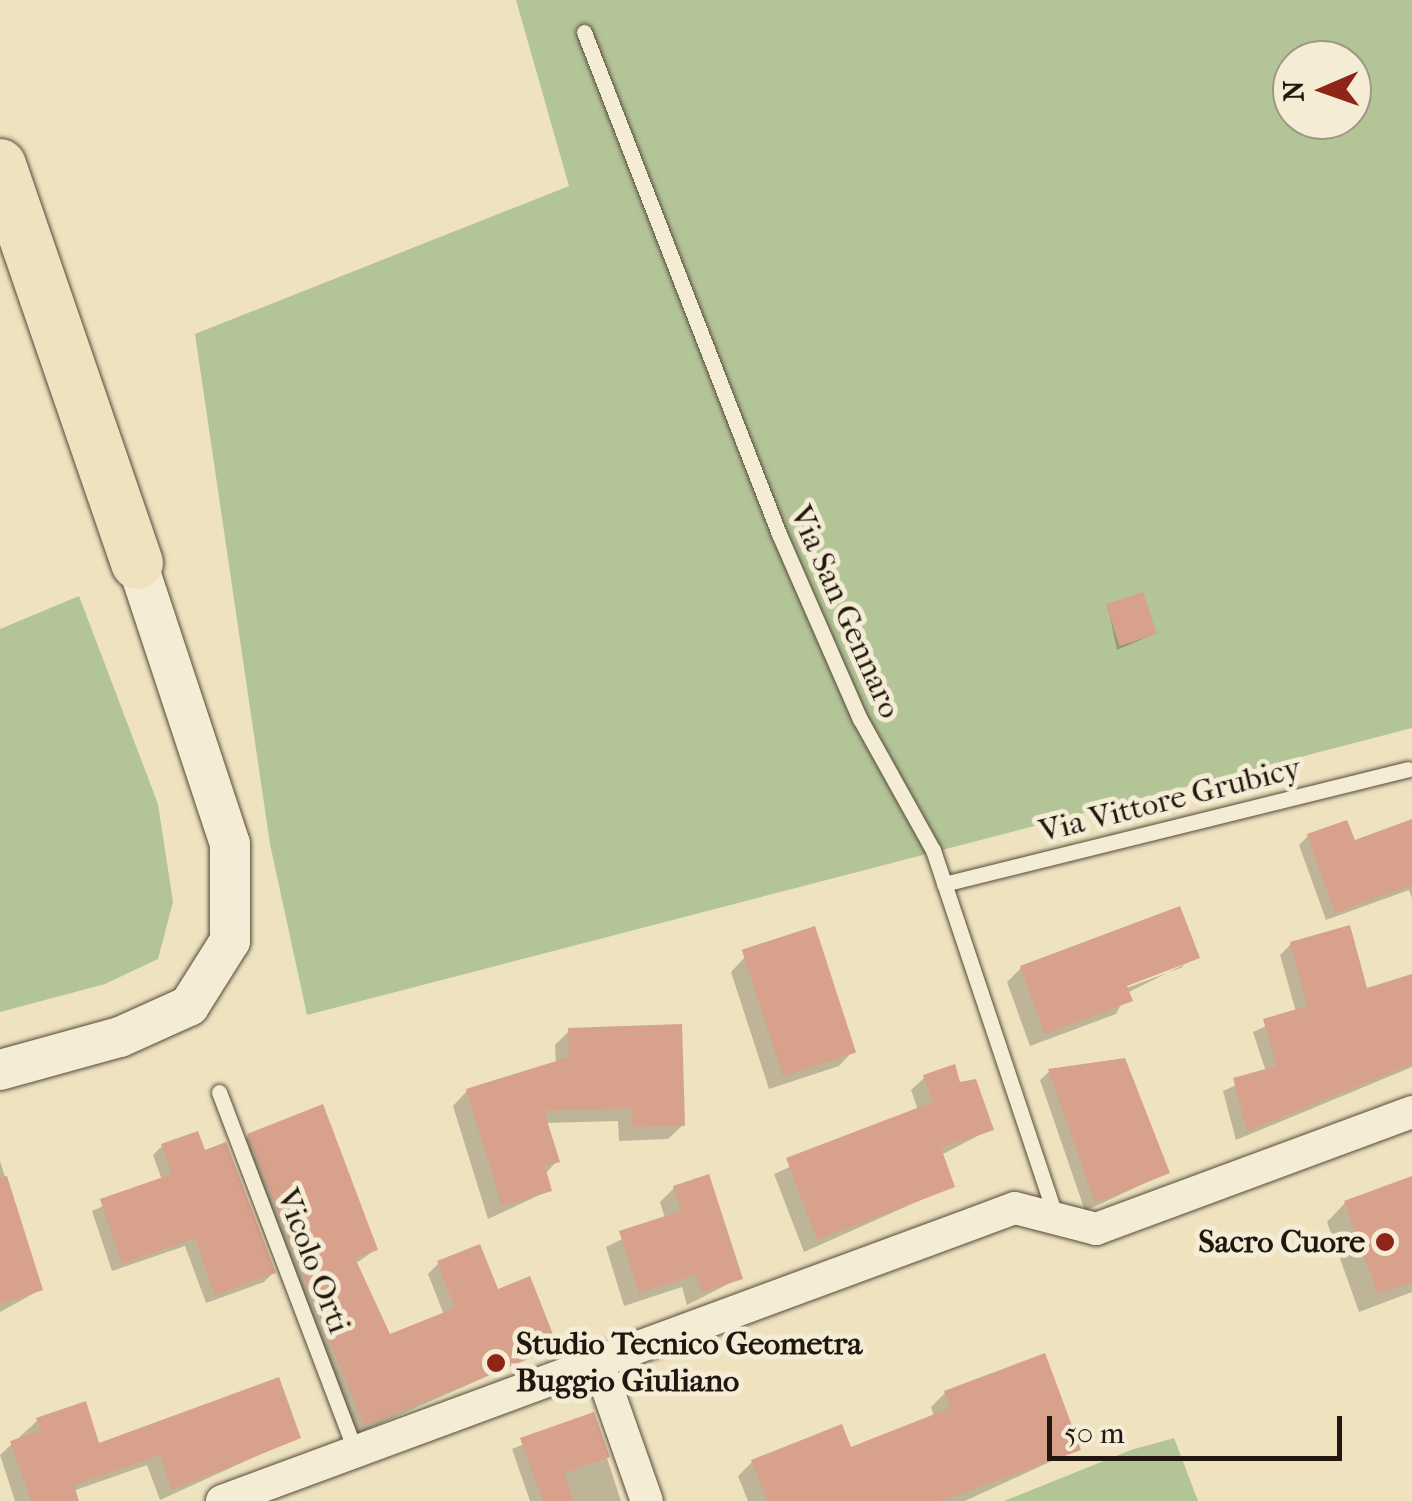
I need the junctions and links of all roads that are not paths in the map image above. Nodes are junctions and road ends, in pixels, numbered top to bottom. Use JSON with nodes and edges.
{"nodes":[{"id":1,"x":584,"y":32,"type":"dead end"},
{"id":2,"x":0,"y":164,"type":"edge"},
{"id":3,"x":137,"y":563,"type":"joint"},
{"id":4,"x":1408,"y":769,"type":"dead end"},
{"id":5,"x":944,"y":884,"type":"junction"},
{"id":6,"x":0,"y":1070,"type":"edge"},
{"id":7,"x":219,"y":1092,"type":"dead end"},
{"id":8,"x":1412,"y":1112,"type":"edge"},
{"id":9,"x":1054,"y":1212,"type":"junction"},
{"id":10,"x":599,"y":1366,"type":"junction"},
{"id":11,"x":354,"y":1450,"type":"junction"},
{"id":12,"x":222,"y":1501,"type":"edge"},
{"id":13,"x":647,"y":1501,"type":"edge"}],
"edges":[{"from":1,"to":5,"type":"lane","name":"Via San Gennaro"},
{"from":2,"to":3,"type":"highway"},
{"from":3,"to":6,"type":"street"},
{"from":4,"to":5,"type":"lane","name":"Via Vittore Grubicy"},
{"from":5,"to":9,"type":"lane","name":"Via San Gennaro"},
{"from":7,"to":11,"type":"lane","name":"Vicolo Orti"},
{"from":8,"to":9,"type":"street"},
{"from":9,"to":10,"type":"street"},
{"from":10,"to":11,"type":"street"},
{"from":10,"to":13,"type":"street"},
{"from":11,"to":12,"type":"street"}]}
